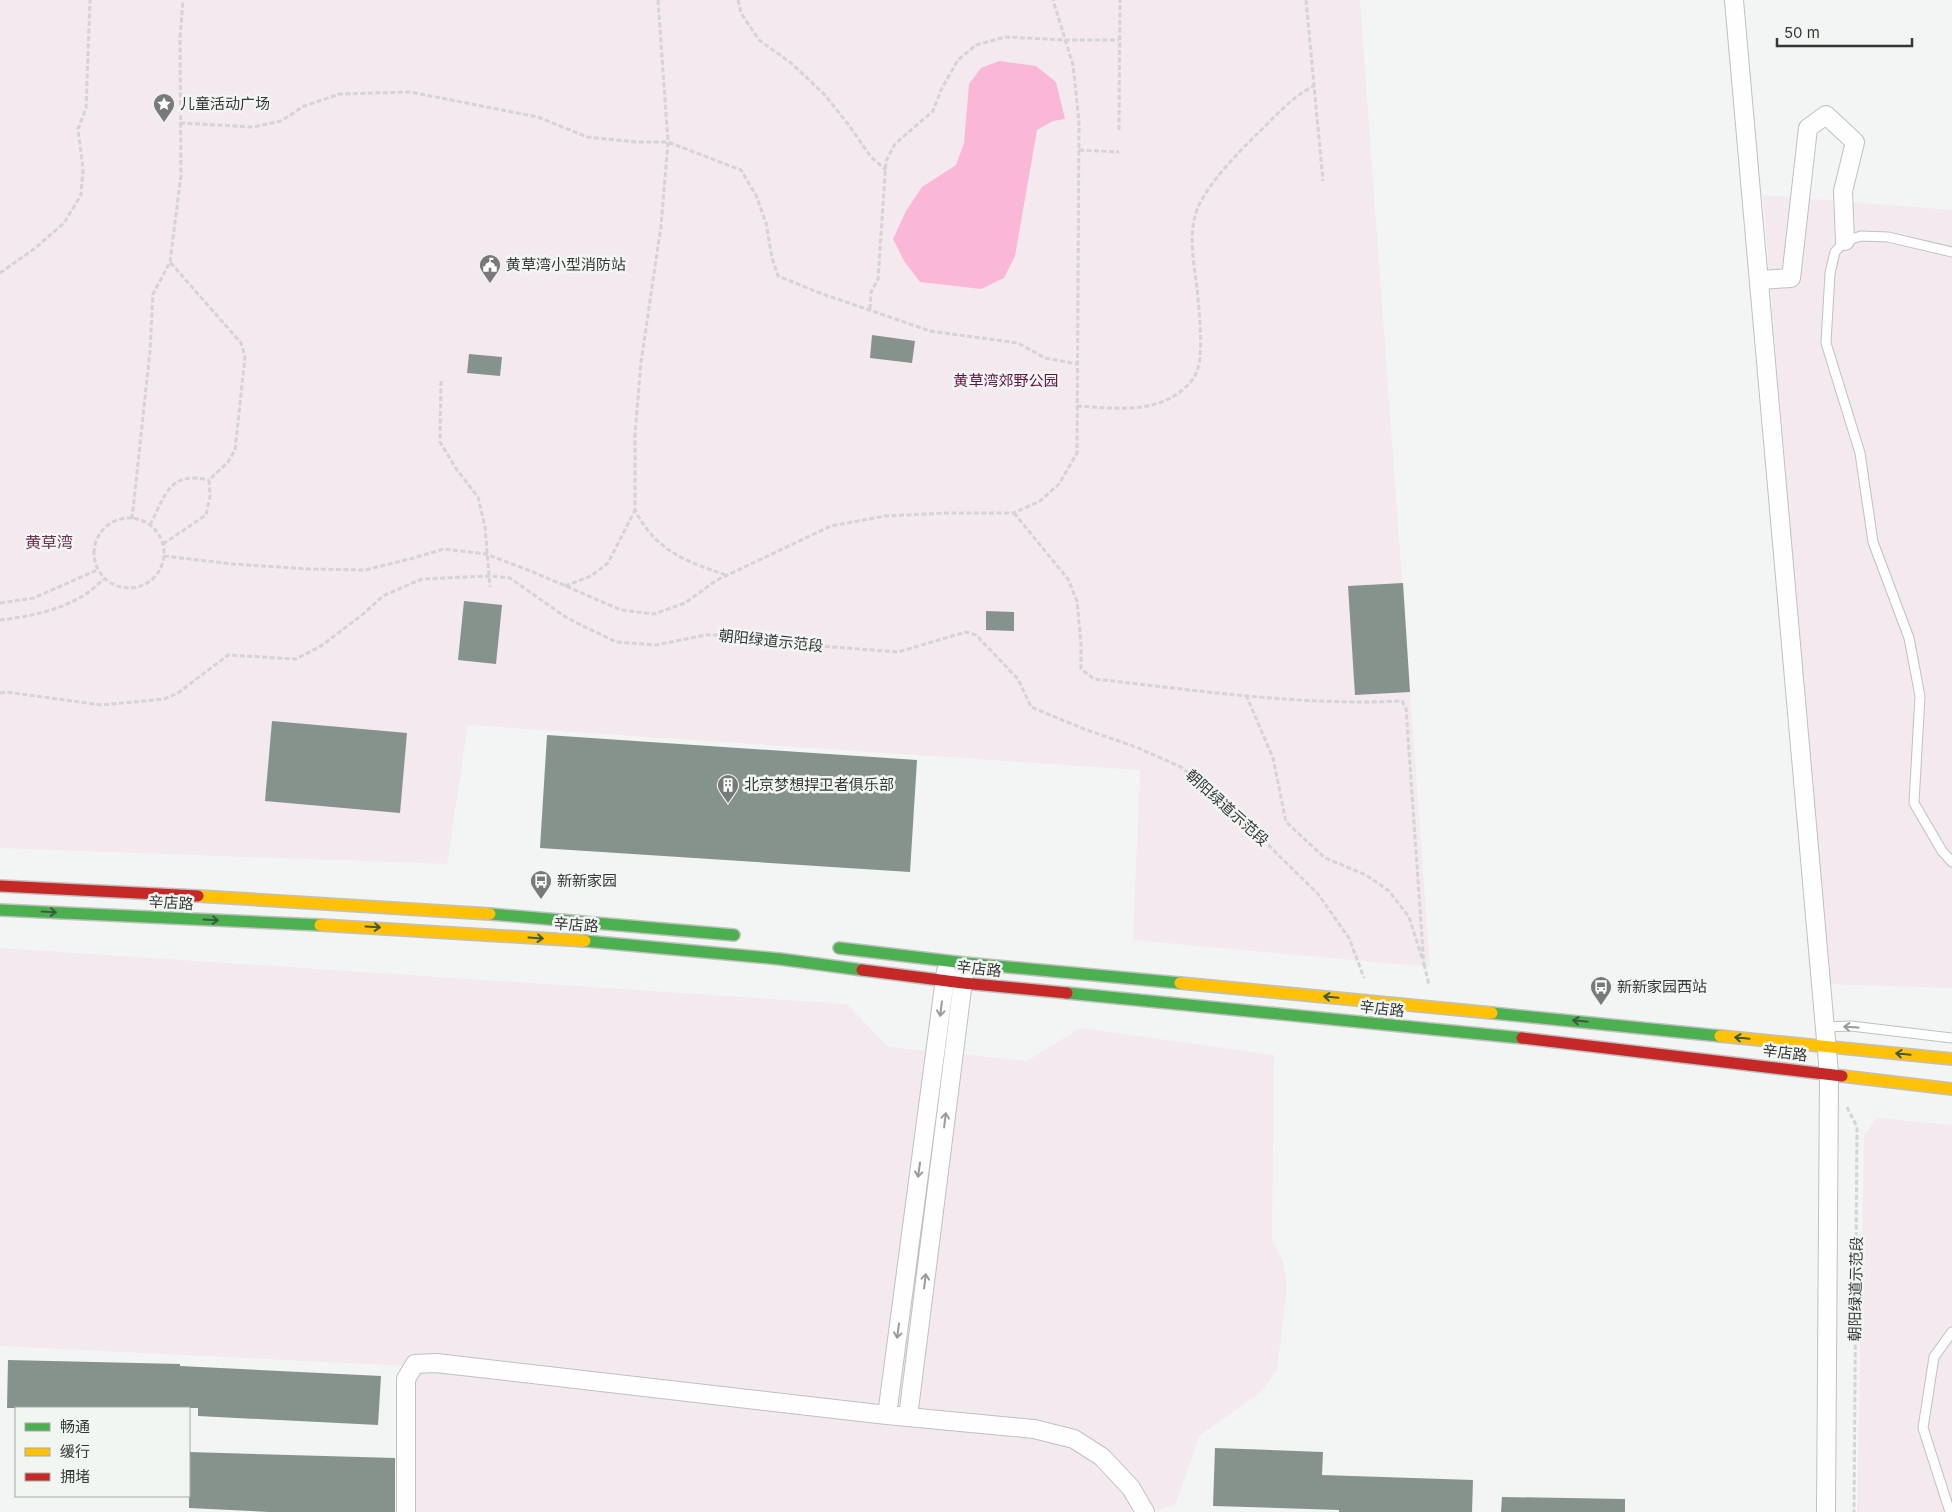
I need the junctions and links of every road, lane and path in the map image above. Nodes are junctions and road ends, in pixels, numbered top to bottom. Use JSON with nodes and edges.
{"nodes":[{"id":1,"x":90,"y":0,"type":"edge"},
{"id":2,"x":183,"y":0,"type":"edge"},
{"id":3,"x":658,"y":0,"type":"edge"},
{"id":4,"x":738,"y":0,"type":"edge"},
{"id":5,"x":1053,"y":0,"type":"edge"},
{"id":6,"x":1120,"y":0,"type":"edge"},
{"id":7,"x":1306,"y":0,"type":"edge"},
{"id":8,"x":1734,"y":0,"type":"edge"},
{"id":9,"x":1065,"y":40,"type":"junction"},
{"id":10,"x":1119,"y":40,"type":"junction"},
{"id":11,"x":1314,"y":86,"type":"junction"},
{"id":12,"x":180,"y":123,"type":"junction"},
{"id":13,"x":1119,"y":130,"type":"dead end"},
{"id":14,"x":668,"y":142,"type":"junction"},
{"id":15,"x":1079,"y":150,"type":"junction"},
{"id":16,"x":1120,"y":152,"type":"dead end"},
{"id":17,"x":886,"y":171,"type":"junction"},
{"id":18,"x":1323,"y":181,"type":"dead end"},
{"id":19,"x":1845,"y":241,"type":"junction"},
{"id":20,"x":1952,"y":252,"type":"edge"},
{"id":21,"x":170,"y":262,"type":"junction"},
{"id":22,"x":0,"y":273,"type":"edge"},
{"id":23,"x":1759,"y":280,"type":"junction"},
{"id":24,"x":870,"y":310,"type":"junction"},
{"id":25,"x":1078,"y":364,"type":"junction"},
{"id":26,"x":441,"y":381,"type":"dead end"},
{"id":27,"x":1078,"y":406,"type":"junction"},
{"id":28,"x":209,"y":480,"type":"junction"},
{"id":29,"x":635,"y":510,"type":"junction"},
{"id":30,"x":1014,"y":512,"type":"junction"},
{"id":31,"x":132,"y":518,"type":"junction"},
{"id":32,"x":150,"y":524,"type":"junction"},
{"id":33,"x":163,"y":544,"type":"junction"},
{"id":34,"x":486,"y":554,"type":"junction"},
{"id":35,"x":164,"y":556,"type":"junction"},
{"id":36,"x":97,"y":570,"type":"junction"},
{"id":37,"x":727,"y":575,"type":"junction"},
{"id":38,"x":489,"y":576,"type":"junction"},
{"id":39,"x":104,"y":578,"type":"junction"},
{"id":40,"x":564,"y":586,"type":"junction"},
{"id":41,"x":490,"y":587,"type":"dead end"},
{"id":42,"x":0,"y":603,"type":"edge"},
{"id":43,"x":0,"y":620,"type":"edge"},
{"id":44,"x":0,"y":693,"type":"edge"},
{"id":45,"x":1246,"y":695,"type":"junction"},
{"id":46,"x":1952,"y":862,"type":"edge"},
{"id":47,"x":0,"y":886,"type":"edge"},
{"id":48,"x":0,"y":910,"type":"edge"},
{"id":49,"x":742,"y":936,"type":"dead end"},
{"id":50,"x":830,"y":946,"type":"dead end"},
{"id":51,"x":947,"y":961,"type":"junction"},
{"id":52,"x":965,"y":963,"type":"junction"},
{"id":53,"x":1424,"y":966,"type":"junction"},
{"id":54,"x":944,"y":980,"type":"junction"},
{"id":55,"x":963,"y":983,"type":"junction"},
{"id":56,"x":1372,"y":1000,"type":"junction"},
{"id":57,"x":1437,"y":1006,"type":"junction"},
{"id":58,"x":1825,"y":1027,"type":"junction"},
{"id":59,"x":1952,"y":1038,"type":"edge"},
{"id":60,"x":1826,"y":1047,"type":"junction"},
{"id":61,"x":1952,"y":1059,"type":"edge"},
{"id":62,"x":1829,"y":1074,"type":"junction"},
{"id":63,"x":1952,"y":1089,"type":"edge"},
{"id":64,"x":1845,"y":1104,"type":"dead end"},
{"id":65,"x":1952,"y":1332,"type":"edge"},
{"id":66,"x":887,"y":1415,"type":"junction"},
{"id":67,"x":908,"y":1416,"type":"junction"},
{"id":68,"x":406,"y":1512,"type":"edge"},
{"id":69,"x":1145,"y":1512,"type":"edge"},
{"id":70,"x":1826,"y":1512,"type":"edge"},
{"id":71,"x":1854,"y":1512,"type":"edge"},
{"id":72,"x":1950,"y":1512,"type":"edge"}],
"edges":[{"from":1,"to":22,"type":"path"},
{"from":2,"to":12,"type":"path"},
{"from":3,"to":14,"type":"path"},
{"from":4,"to":17,"type":"path"},
{"from":5,"to":9,"type":"path"},
{"from":6,"to":10,"type":"path"},
{"from":7,"to":11,"type":"path"},
{"from":8,"to":23,"type":"street"},
{"from":9,"to":10,"type":"path"},
{"from":9,"to":15,"type":"path"},
{"from":9,"to":17,"type":"path"},
{"from":10,"to":13,"type":"path"},
{"from":11,"to":18,"type":"path"},
{"from":11,"to":27,"type":"path"},
{"from":12,"to":14,"type":"path"},
{"from":12,"to":21,"type":"path"},
{"from":14,"to":24,"type":"path"},
{"from":14,"to":29,"type":"path"},
{"from":15,"to":16,"type":"path"},
{"from":15,"to":25,"type":"path"},
{"from":17,"to":24,"type":"path"},
{"from":19,"to":20,"type":"lane"},
{"from":19,"to":23,"type":"street"},
{"from":19,"to":46,"type":"lane"},
{"from":21,"to":28,"type":"path"},
{"from":21,"to":31,"type":"path"},
{"from":23,"to":58,"type":"street"},
{"from":24,"to":25,"type":"path"},
{"from":25,"to":27,"type":"path"},
{"from":26,"to":34,"type":"path"},
{"from":27,"to":30,"type":"path"},
{"from":28,"to":32,"type":"path"},
{"from":28,"to":33,"type":"path"},
{"from":29,"to":37,"type":"path"},
{"from":29,"to":40,"type":"path"},
{"from":30,"to":37,"type":"path"},
{"from":30,"to":45,"type":"path"},
{"from":31,"to":32,"type":"path"},
{"from":31,"to":36,"type":"path"},
{"from":32,"to":33,"type":"path"},
{"from":33,"to":35,"type":"path"},
{"from":34,"to":35,"type":"path"},
{"from":34,"to":38,"type":"path"},
{"from":34,"to":40,"type":"path"},
{"from":35,"to":39,"type":"path"},
{"from":36,"to":39,"type":"path"},
{"from":36,"to":42,"type":"path"},
{"from":37,"to":40,"type":"path"},
{"from":38,"to":41,"type":"path"},
{"from":38,"to":44,"type":"path","name":"朝阳绿道示范段"},
{"from":38,"to":56,"type":"path","name":"朝阳绿道示范段"},
{"from":39,"to":43,"type":"path"},
{"from":45,"to":53,"type":"path"},
{"from":45,"to":53,"type":"path"},
{"from":47,"to":49,"type":"main road","name":"辛店路"},
{"from":48,"to":54,"type":"main road","name":"辛店路","one_way":true},
{"from":50,"to":51,"type":"main road","name":"辛店路"},
{"from":51,"to":52,"type":"main road","name":"辛店路"},
{"from":51,"to":54,"type":"street"},
{"from":52,"to":55,"type":"street"},
{"from":56,"to":52,"type":"main road","name":"辛店路","one_way":true},
{"from":53,"to":57,"type":"path"},
{"from":54,"to":55,"type":"main road","name":"辛店路"},
{"from":54,"to":66,"type":"street","one_way":true},
{"from":55,"to":62,"type":"main road","name":"辛店路"},
{"from":67,"to":55,"type":"street","one_way":true},
{"from":56,"to":57,"type":"main road","name":"辛店路"},
{"from":60,"to":57,"type":"main road","name":"辛店路","one_way":true},
{"from":59,"to":58,"type":"lane","one_way":true},
{"from":58,"to":60,"type":"street"},
{"from":61,"to":60,"type":"main road","name":"辛店路","one_way":true},
{"from":60,"to":62,"type":"street"},
{"from":62,"to":63,"type":"main road","name":"辛店路"},
{"from":62,"to":70,"type":"street"},
{"from":64,"to":71,"type":"path","name":"朝阳绿道示范段"},
{"from":65,"to":72,"type":"lane"},
{"from":66,"to":67,"type":"street"},
{"from":66,"to":68,"type":"street"},
{"from":67,"to":69,"type":"street"}]}
